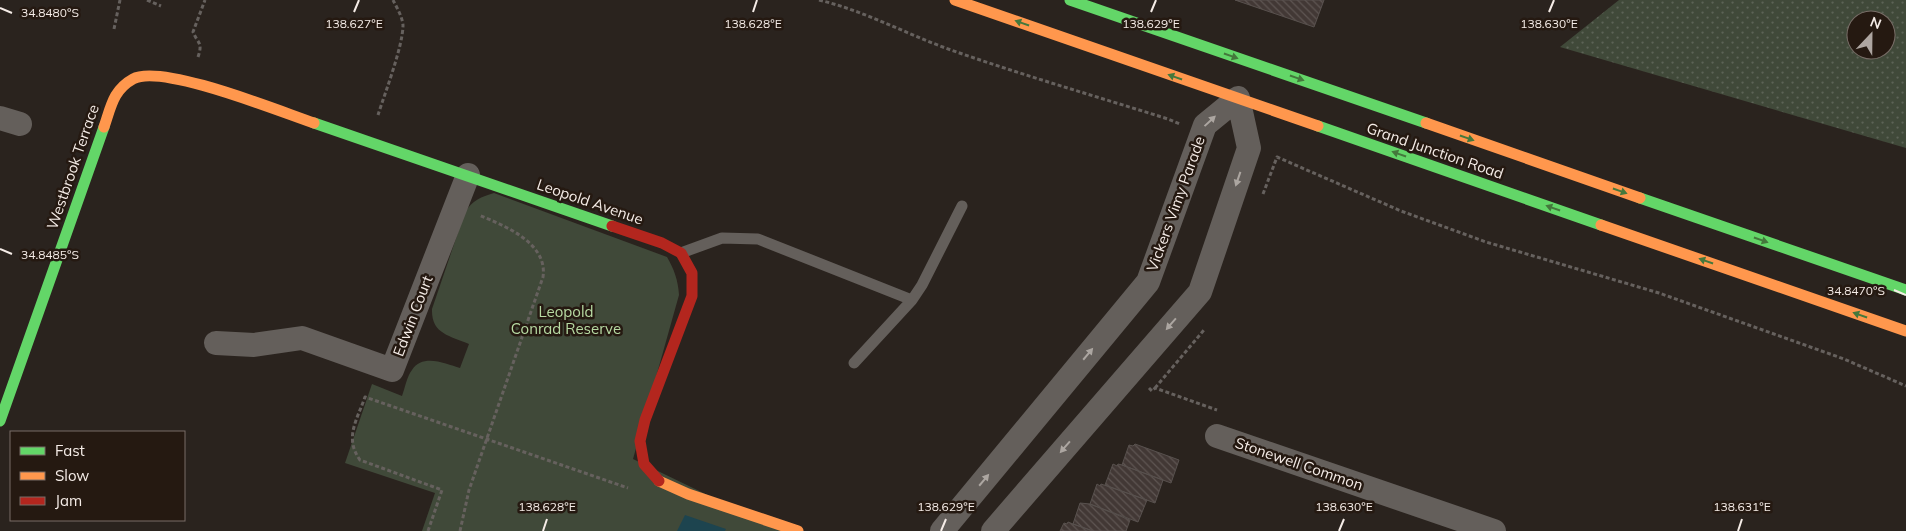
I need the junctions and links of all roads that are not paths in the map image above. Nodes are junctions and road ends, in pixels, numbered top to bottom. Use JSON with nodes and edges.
{"nodes":[{"id":1,"x":955,"y":0,"type":"edge"},
{"id":2,"x":1070,"y":0,"type":"edge"},
{"id":3,"x":116,"y":92,"type":"joint"},
{"id":4,"x":1239,"y":94,"type":"junction"},
{"id":5,"x":468,"y":175,"type":"junction"},
{"id":6,"x":962,"y":206,"type":"dead end"},
{"id":7,"x":682,"y":253,"type":"junction"},
{"id":8,"x":1906,"y":290,"type":"edge"},
{"id":9,"x":912,"y":300,"type":"junction"},
{"id":10,"x":1906,"y":331,"type":"edge"},
{"id":11,"x":216,"y":343,"type":"dead end"},
{"id":12,"x":854,"y":363,"type":"dead end"},
{"id":13,"x":0,"y":421,"type":"edge"},
{"id":14,"x":1217,"y":436,"type":"road end"},
{"id":15,"x":798,"y":531,"type":"edge"},
{"id":16,"x":942,"y":531,"type":"edge"},
{"id":17,"x":993,"y":531,"type":"edge"},
{"id":18,"x":1494,"y":531,"type":"edge"}],
"edges":[{"from":4,"to":1,"type":"main road","name":"Grand Junction Road","one_way":true},
{"from":2,"to":8,"type":"main road","name":"Grand Junction Road","one_way":true},
{"from":3,"to":5,"type":"main road","name":"Leopold Avenue"},
{"from":3,"to":13,"type":"main road","name":"Westbrook Terrace"},
{"from":10,"to":4,"type":"main road","name":"Grand Junction Road","one_way":true},
{"from":16,"to":4,"type":"street","name":"Vickers Vimy Parade","one_way":true},
{"from":4,"to":17,"type":"street","one_way":true},
{"from":5,"to":7,"type":"main road","name":"Leopold Avenue"},
{"from":5,"to":11,"type":"street","name":"Edwin Court"},
{"from":6,"to":9,"type":"lane"},
{"from":7,"to":9,"type":"lane"},
{"from":7,"to":15,"type":"main road"},
{"from":9,"to":12,"type":"lane"},
{"from":14,"to":18,"type":"street","name":"Stonewell Common"}]}
